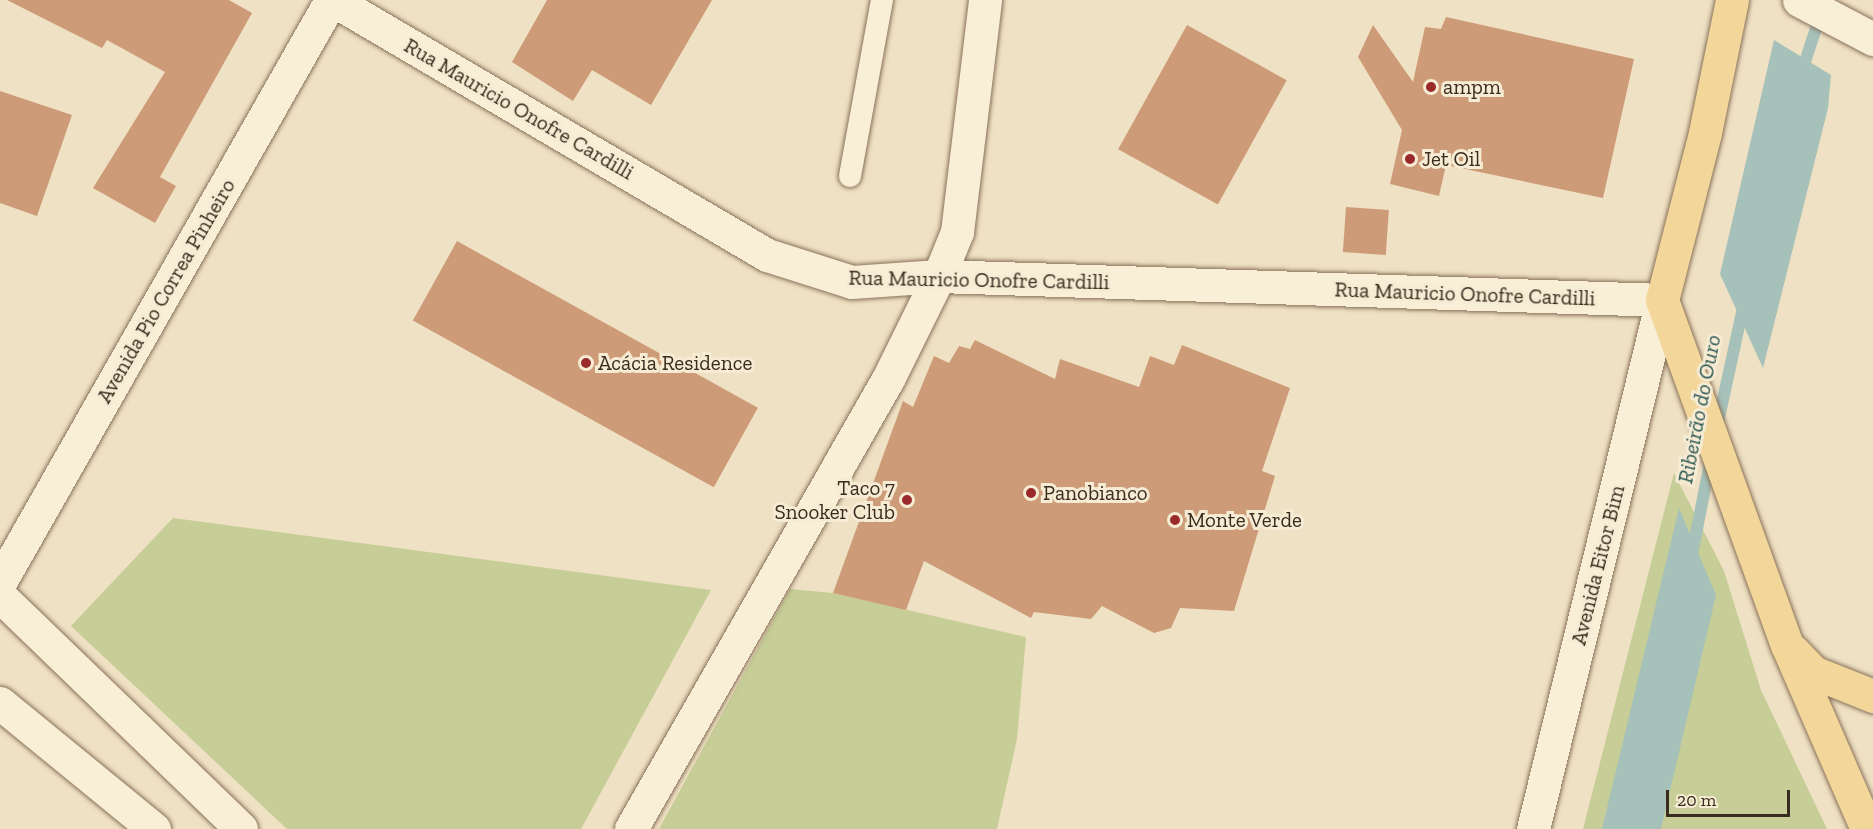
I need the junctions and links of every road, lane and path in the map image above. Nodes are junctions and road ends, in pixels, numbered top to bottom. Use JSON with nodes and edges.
{"nodes":[{"id":1,"x":332,"y":0,"type":"edge"},
{"id":2,"x":882,"y":0,"type":"edge"},
{"id":3,"x":985,"y":0,"type":"edge"},
{"id":4,"x":1732,"y":0,"type":"edge"},
{"id":5,"x":1799,"y":0,"type":"edge"},
{"id":6,"x":1873,"y":39,"type":"edge"},
{"id":7,"x":850,"y":176,"type":"dead end"},
{"id":8,"x":939,"y":276,"type":"junction"},
{"id":9,"x":1662,"y":300,"type":"junction"},
{"id":10,"x":0,"y":582,"type":"edge"},
{"id":11,"x":0,"y":596,"type":"edge"},
{"id":12,"x":1787,"y":645,"type":"junction"},
{"id":13,"x":1873,"y":696,"type":"edge"},
{"id":14,"x":0,"y":703,"type":"edge"},
{"id":15,"x":154,"y":829,"type":"edge"},
{"id":16,"x":241,"y":829,"type":"edge"},
{"id":17,"x":631,"y":829,"type":"edge"},
{"id":18,"x":1533,"y":829,"type":"edge"},
{"id":19,"x":1867,"y":829,"type":"edge"}],
"edges":[{"from":1,"to":8,"type":"street","name":"Rua Mauricio Onofre Cardilli"},
{"from":1,"to":10,"type":"street","name":"Avenida Pio Correa Pinheiro"},
{"from":2,"to":7,"type":"lane"},
{"from":3,"to":8,"type":"street"},
{"from":4,"to":9,"type":"main road"},
{"from":5,"to":6,"type":"street"},
{"from":8,"to":9,"type":"street","name":"Rua Mauricio Onofre Cardilli"},
{"from":8,"to":17,"type":"street"},
{"from":9,"to":12,"type":"main road"},
{"from":9,"to":18,"type":"street","name":"Avenida Eitor Bim"},
{"from":11,"to":16,"type":"street"},
{"from":12,"to":13,"type":"main road"},
{"from":12,"to":19,"type":"main road"},
{"from":14,"to":15,"type":"street"}]}
